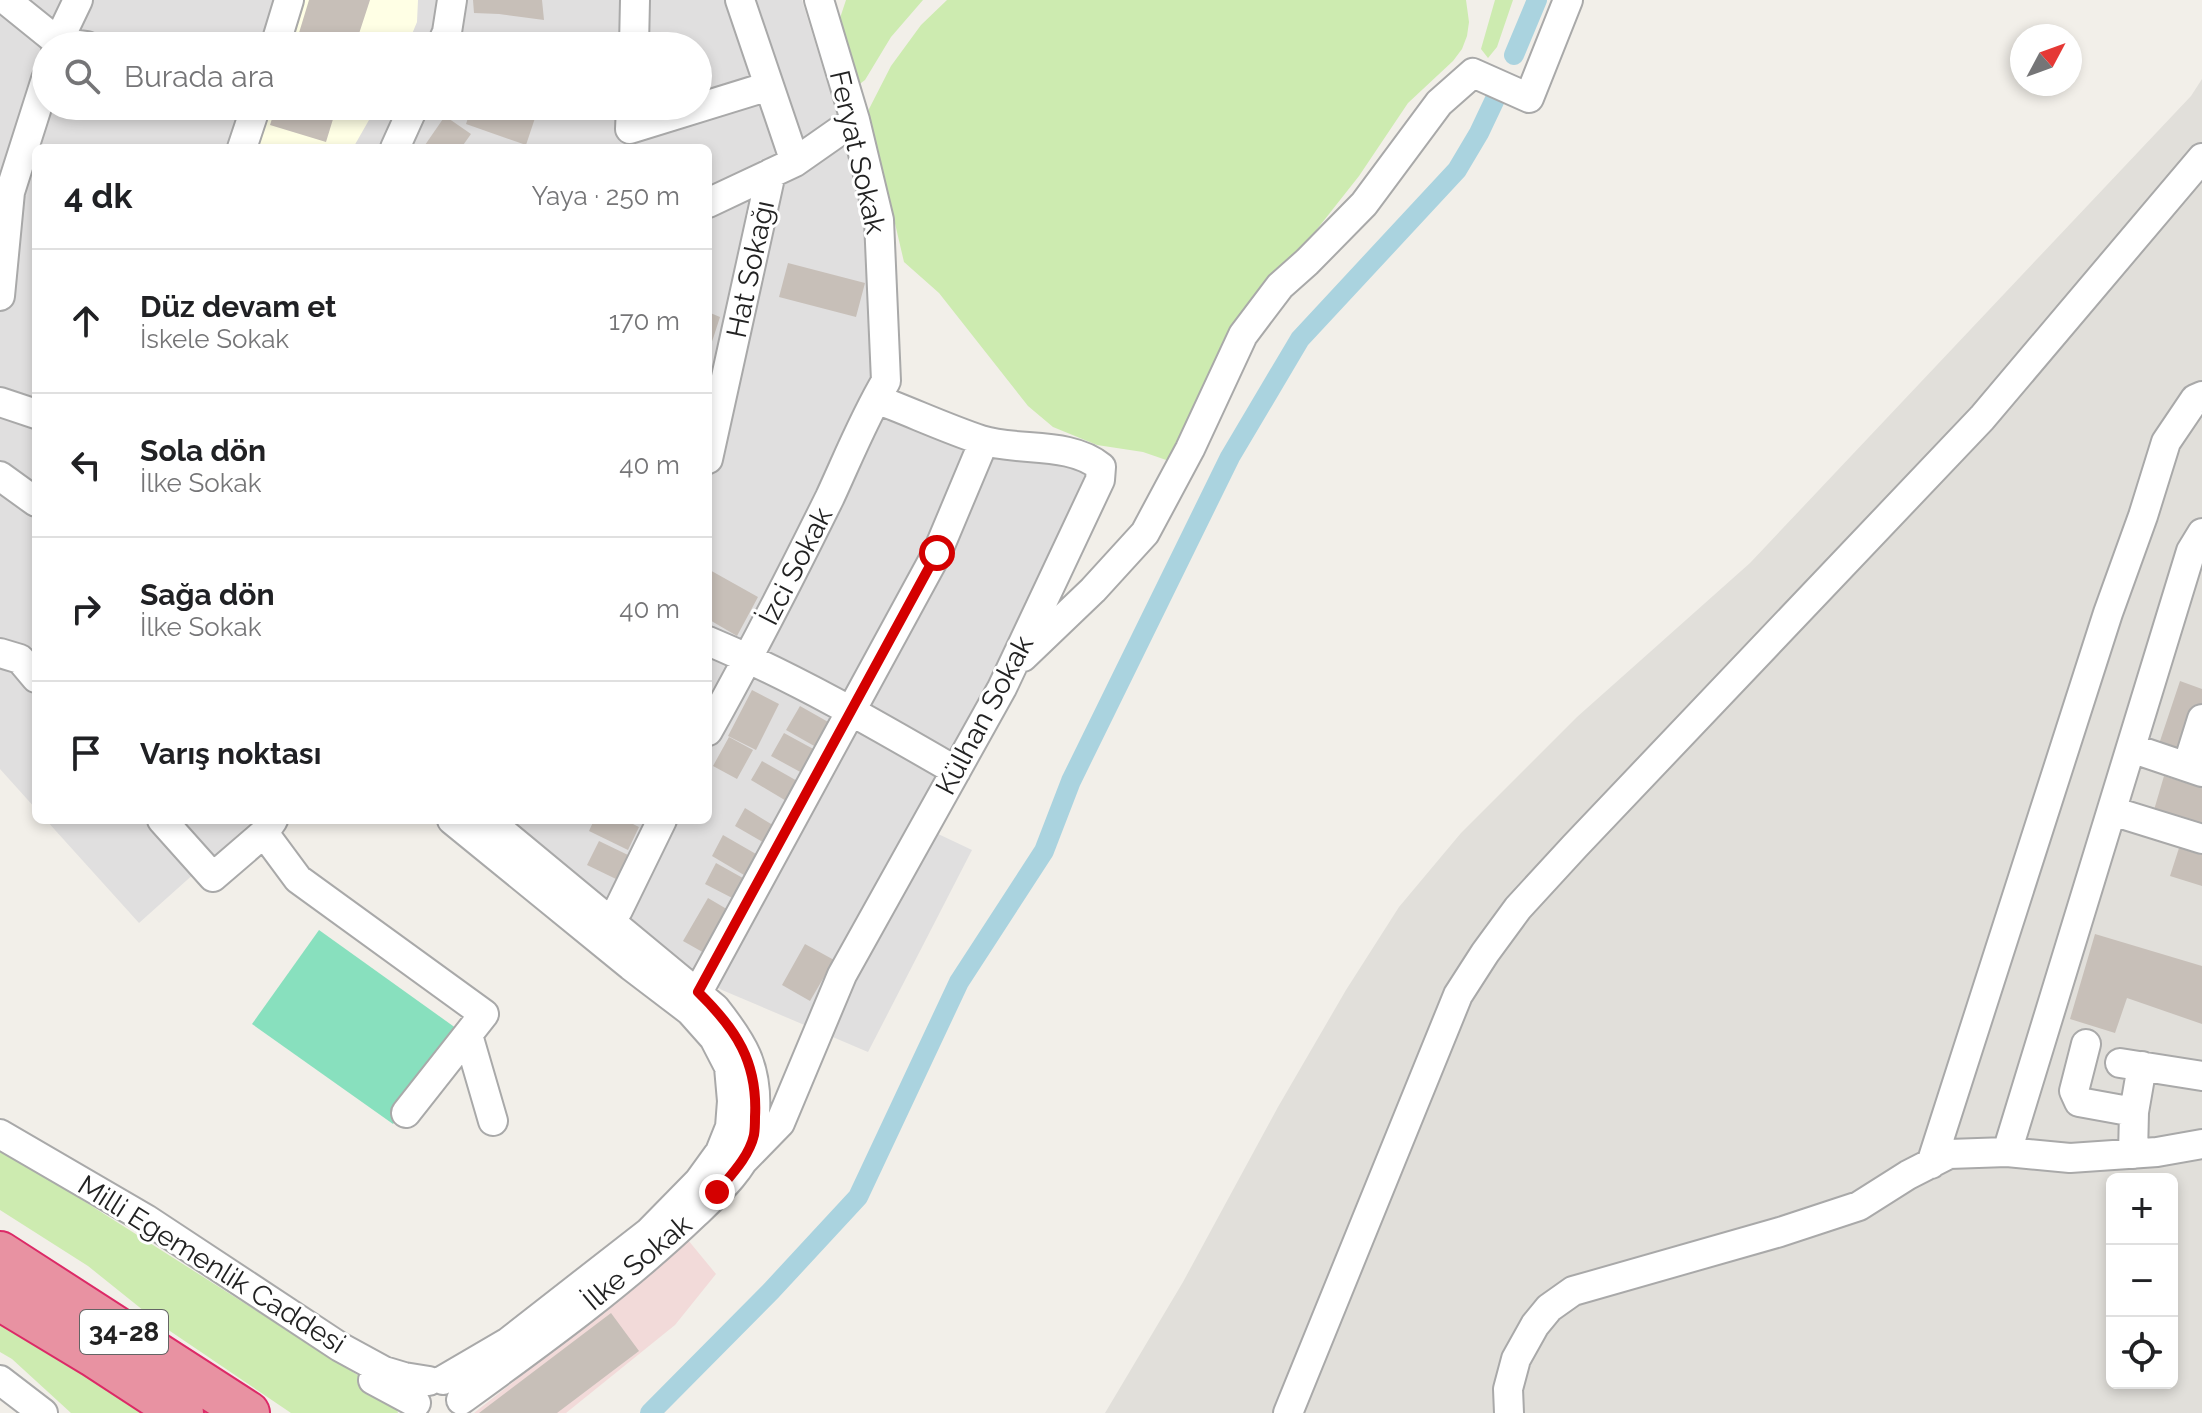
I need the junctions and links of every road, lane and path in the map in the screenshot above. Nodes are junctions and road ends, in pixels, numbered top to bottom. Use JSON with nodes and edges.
{"nodes":[{"id":1,"x":6,"y":0,"type":"edge"},
{"id":2,"x":78,"y":0,"type":"edge"},
{"id":3,"x":289,"y":0,"type":"edge"},
{"id":4,"x":452,"y":0,"type":"edge"},
{"id":5,"x":635,"y":0,"type":"edge"},
{"id":6,"x":740,"y":0,"type":"edge"},
{"id":7,"x":819,"y":0,"type":"edge"},
{"id":8,"x":1568,"y":0,"type":"edge"},
{"id":9,"x":43,"y":32,"type":"edge"},
{"id":10,"x":63,"y":32,"type":"edge"},
{"id":11,"x":279,"y":32,"type":"edge"},
{"id":12,"x":447,"y":32,"type":"edge"},
{"id":13,"x":634,"y":32,"type":"edge"},
{"id":14,"x":769,"y":86,"type":"junction"},
{"id":15,"x":712,"y":104,"type":"edge"},
{"id":16,"x":32,"y":120,"type":"edge"},
{"id":17,"x":251,"y":120,"type":"edge"},
{"id":18,"x":408,"y":120,"type":"edge"},
{"id":19,"x":630,"y":120,"type":"edge"},
{"id":20,"x":659,"y":120,"type":"edge"},
{"id":21,"x":855,"y":120,"type":"junction"},
{"id":22,"x":243,"y":144,"type":"edge"},
{"id":23,"x":397,"y":144,"type":"edge"},
{"id":24,"x":2202,"y":158,"type":"edge"},
{"id":25,"x":18,"y":160,"type":"edge"},
{"id":26,"x":783,"y":167,"type":"junction"},
{"id":27,"x":712,"y":201,"type":"edge"},
{"id":28,"x":0,"y":296,"type":"edge"},
{"id":29,"x":2202,"y":396,"type":"edge"},
{"id":30,"x":876,"y":399,"type":"junction"},
{"id":31,"x":0,"y":402,"type":"edge"},
{"id":32,"x":32,"y":413,"type":"edge"},
{"id":33,"x":984,"y":441,"type":"junction"},
{"id":34,"x":712,"y":443,"type":"edge"},
{"id":35,"x":0,"y":476,"type":"edge"},
{"id":36,"x":32,"y":499,"type":"edge"},
{"id":37,"x":2202,"y":533,"type":"edge"},
{"id":38,"x":712,"y":643,"type":"edge"},
{"id":39,"x":0,"y":653,"type":"edge"},
{"id":40,"x":749,"y":658,"type":"junction"},
{"id":41,"x":1011,"y":669,"type":"junction"},
{"id":42,"x":32,"y":673,"type":"edge"},
{"id":43,"x":852,"y":710,"type":"junction"},
{"id":44,"x":2202,"y":719,"type":"edge"},
{"id":45,"x":712,"y":724,"type":"edge"},
{"id":46,"x":2131,"y":748,"type":"junction"},
{"id":47,"x":2194,"y":770,"type":"edge"},
{"id":48,"x":956,"y":771,"type":"junction"},
{"id":49,"x":2112,"y":811,"type":"junction"},
{"id":50,"x":166,"y":824,"type":"edge"},
{"id":51,"x":458,"y":824,"type":"edge"},
{"id":52,"x":492,"y":824,"type":"edge"},
{"id":53,"x":660,"y":824,"type":"edge"},
{"id":54,"x":269,"y":827,"type":"edge"},
{"id":55,"x":2202,"y":839,"type":"edge"},
{"id":56,"x":604,"y":930,"type":"junction"},
{"id":57,"x":698,"y":992,"type":"junction"},
{"id":58,"x":468,"y":1035,"type":"junction"},
{"id":59,"x":2086,"y":1044,"type":"dead end"},
{"id":60,"x":2202,"y":1076,"type":"edge"},
{"id":61,"x":2134,"y":1112,"type":"junction"},
{"id":62,"x":406,"y":1113,"type":"dead end"},
{"id":63,"x":493,"y":1121,"type":"dead end"},
{"id":64,"x":0,"y":1134,"type":"edge"},
{"id":65,"x":2202,"y":1144,"type":"edge"},
{"id":66,"x":0,"y":1146,"type":"edge"},
{"id":67,"x":2007,"y":1152,"type":"junction"},
{"id":68,"x":2133,"y":1154,"type":"junction"},
{"id":69,"x":741,"y":1163,"type":"junction"},
{"id":70,"x":1931,"y":1164,"type":"junction"},
{"id":71,"x":0,"y":1231,"type":"edge"},
{"id":72,"x":0,"y":1253,"type":"edge"},
{"id":73,"x":0,"y":1299,"type":"edge"},
{"id":74,"x":0,"y":1380,"type":"edge"},
{"id":75,"x":438,"y":1398,"type":"edge"},
{"id":76,"x":235,"y":1405,"type":"edge"},
{"id":77,"x":43,"y":1413,"type":"edge"},
{"id":78,"x":182,"y":1413,"type":"edge"},
{"id":79,"x":1288,"y":1413,"type":"edge"},
{"id":80,"x":1509,"y":1413,"type":"edge"}],
"edges":[{"from":1,"to":9,"type":"street"},
{"from":2,"to":10,"type":"street"},
{"from":3,"to":11,"type":"street"},
{"from":4,"to":12,"type":"street"},
{"from":5,"to":13,"type":"street"},
{"from":6,"to":14,"type":"street"},
{"from":7,"to":21,"type":"street","name":"Feryat Sokak"},
{"from":8,"to":41,"type":"street"},
{"from":14,"to":15,"type":"street"},
{"from":14,"to":26,"type":"street"},
{"from":16,"to":25,"type":"street"},
{"from":17,"to":22,"type":"street"},
{"from":18,"to":23,"type":"street"},
{"from":19,"to":20,"type":"street"},
{"from":21,"to":26,"type":"street"},
{"from":21,"to":30,"type":"street","name":"Feryat Sokak"},
{"from":24,"to":79,"type":"street"},
{"from":25,"to":28,"type":"street"},
{"from":26,"to":27,"type":"street"},
{"from":26,"to":34,"type":"street","name":"Hat Sokağı"},
{"from":29,"to":70,"type":"street"},
{"from":30,"to":33,"type":"street","name":"Külhan Sokak"},
{"from":30,"to":40,"type":"street","name":"İzci Sokak"},
{"from":31,"to":32,"type":"street"},
{"from":33,"to":41,"type":"street","name":"Külhan Sokak"},
{"from":33,"to":43,"type":"street"},
{"from":35,"to":36,"type":"street"},
{"from":37,"to":46,"type":"street"},
{"from":38,"to":40,"type":"street"},
{"from":39,"to":42,"type":"street"},
{"from":40,"to":43,"type":"street"},
{"from":40,"to":45,"type":"street","name":"İzci Sokak"},
{"from":41,"to":48,"type":"street","name":"Külhan Sokak"},
{"from":43,"to":48,"type":"street"},
{"from":43,"to":57,"type":"street"},
{"from":44,"to":47,"type":"street"},
{"from":46,"to":47,"type":"street"},
{"from":46,"to":49,"type":"street"},
{"from":48,"to":69,"type":"street","name":"Külhan Sokak"},
{"from":49,"to":55,"type":"street"},
{"from":49,"to":67,"type":"street"},
{"from":50,"to":54,"type":"street"},
{"from":51,"to":56,"type":"street","name":"İlke Sokak"},
{"from":52,"to":56,"type":"street","name":"İlke Sokak"},
{"from":53,"to":56,"type":"street"},
{"from":54,"to":58,"type":"street"},
{"from":56,"to":57,"type":"street","name":"İlke Sokak"},
{"from":56,"to":75,"type":"street","name":"İlke Sokak"},
{"from":57,"to":69,"type":"street","name":"İlke Sokak"},
{"from":58,"to":62,"type":"street"},
{"from":58,"to":63,"type":"street"},
{"from":59,"to":61,"type":"street"},
{"from":60,"to":61,"type":"street"},
{"from":61,"to":68,"type":"street"},
{"from":64,"to":75,"type":"street","name":"Milli Egemenlik Caddesi"},
{"from":65,"to":68,"type":"street"},
{"from":66,"to":75,"type":"street","name":"Milli Egemenlik Caddesi"},
{"from":67,"to":68,"type":"street"},
{"from":67,"to":70,"type":"street"},
{"from":69,"to":75,"type":"street","name":"İlke Sokak"},
{"from":70,"to":80,"type":"street"},
{"from":71,"to":76,"type":"highway"},
{"from":72,"to":76,"type":"highway","number":"34-28"},
{"from":73,"to":78,"type":"highway","number":"34-28"},
{"from":74,"to":77,"type":"street"}]}
